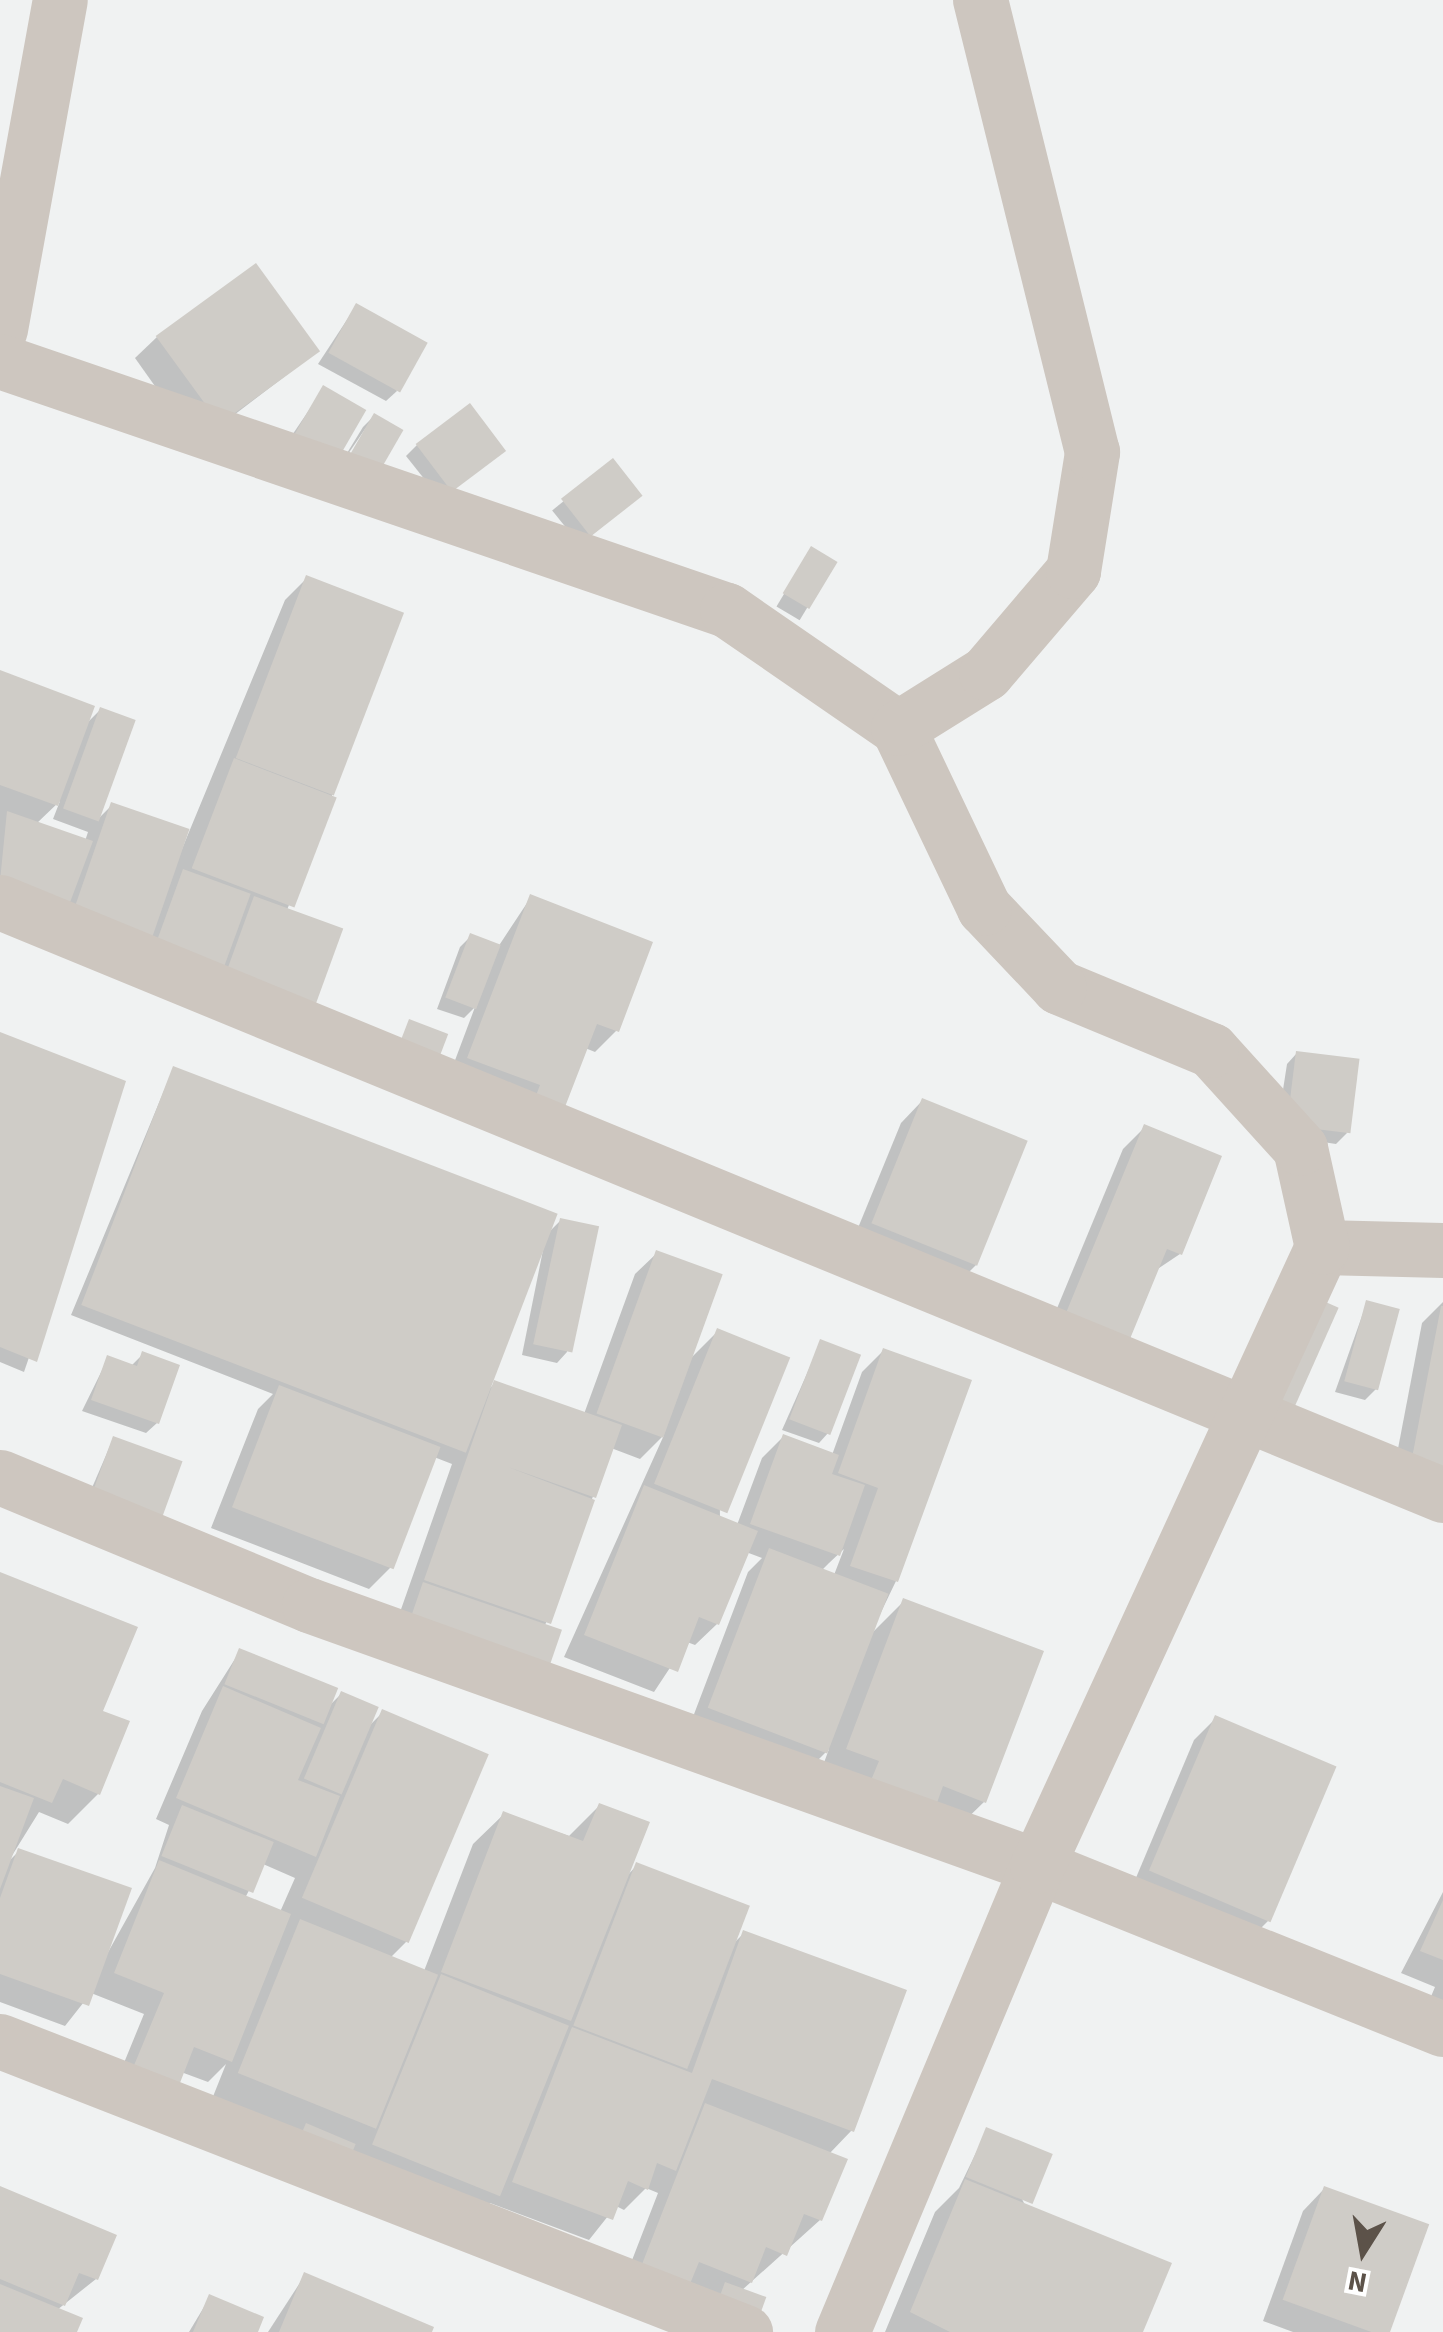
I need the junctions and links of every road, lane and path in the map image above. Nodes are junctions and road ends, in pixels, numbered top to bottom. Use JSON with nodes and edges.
{"nodes":[{"id":1,"x":60,"y":0,"type":"edge"},
{"id":2,"x":980,"y":0,"type":"edge"},
{"id":3,"x":0,"y":330,"type":"edge"},
{"id":4,"x":0,"y":361,"type":"edge"},
{"id":5,"x":898,"y":728,"type":"junction"},
{"id":6,"x":0,"y":902,"type":"edge"},
{"id":7,"x":1322,"y":1247,"type":"junction"},
{"id":8,"x":1443,"y":1250,"type":"edge"},
{"id":9,"x":1247,"y":1417,"type":"junction"},
{"id":10,"x":0,"y":1477,"type":"edge"},
{"id":11,"x":1443,"y":1495,"type":"edge"},
{"id":12,"x":1037,"y":1866,"type":"junction"},
{"id":13,"x":1443,"y":2028,"type":"edge"},
{"id":14,"x":0,"y":2040,"type":"edge"},
{"id":15,"x":745,"y":2332,"type":"edge"},
{"id":16,"x":842,"y":2332,"type":"edge"}],
"edges":[{"from":1,"to":3,"type":"street"},
{"from":2,"to":5,"type":"street"},
{"from":4,"to":5,"type":"street"},
{"from":5,"to":7,"type":"street"},
{"from":6,"to":9,"type":"street"},
{"from":7,"to":8,"type":"street"},
{"from":7,"to":9,"type":"street"},
{"from":9,"to":11,"type":"street"},
{"from":9,"to":12,"type":"street"},
{"from":10,"to":12,"type":"street"},
{"from":12,"to":13,"type":"street"},
{"from":12,"to":16,"type":"street"},
{"from":14,"to":15,"type":"street"}]}
